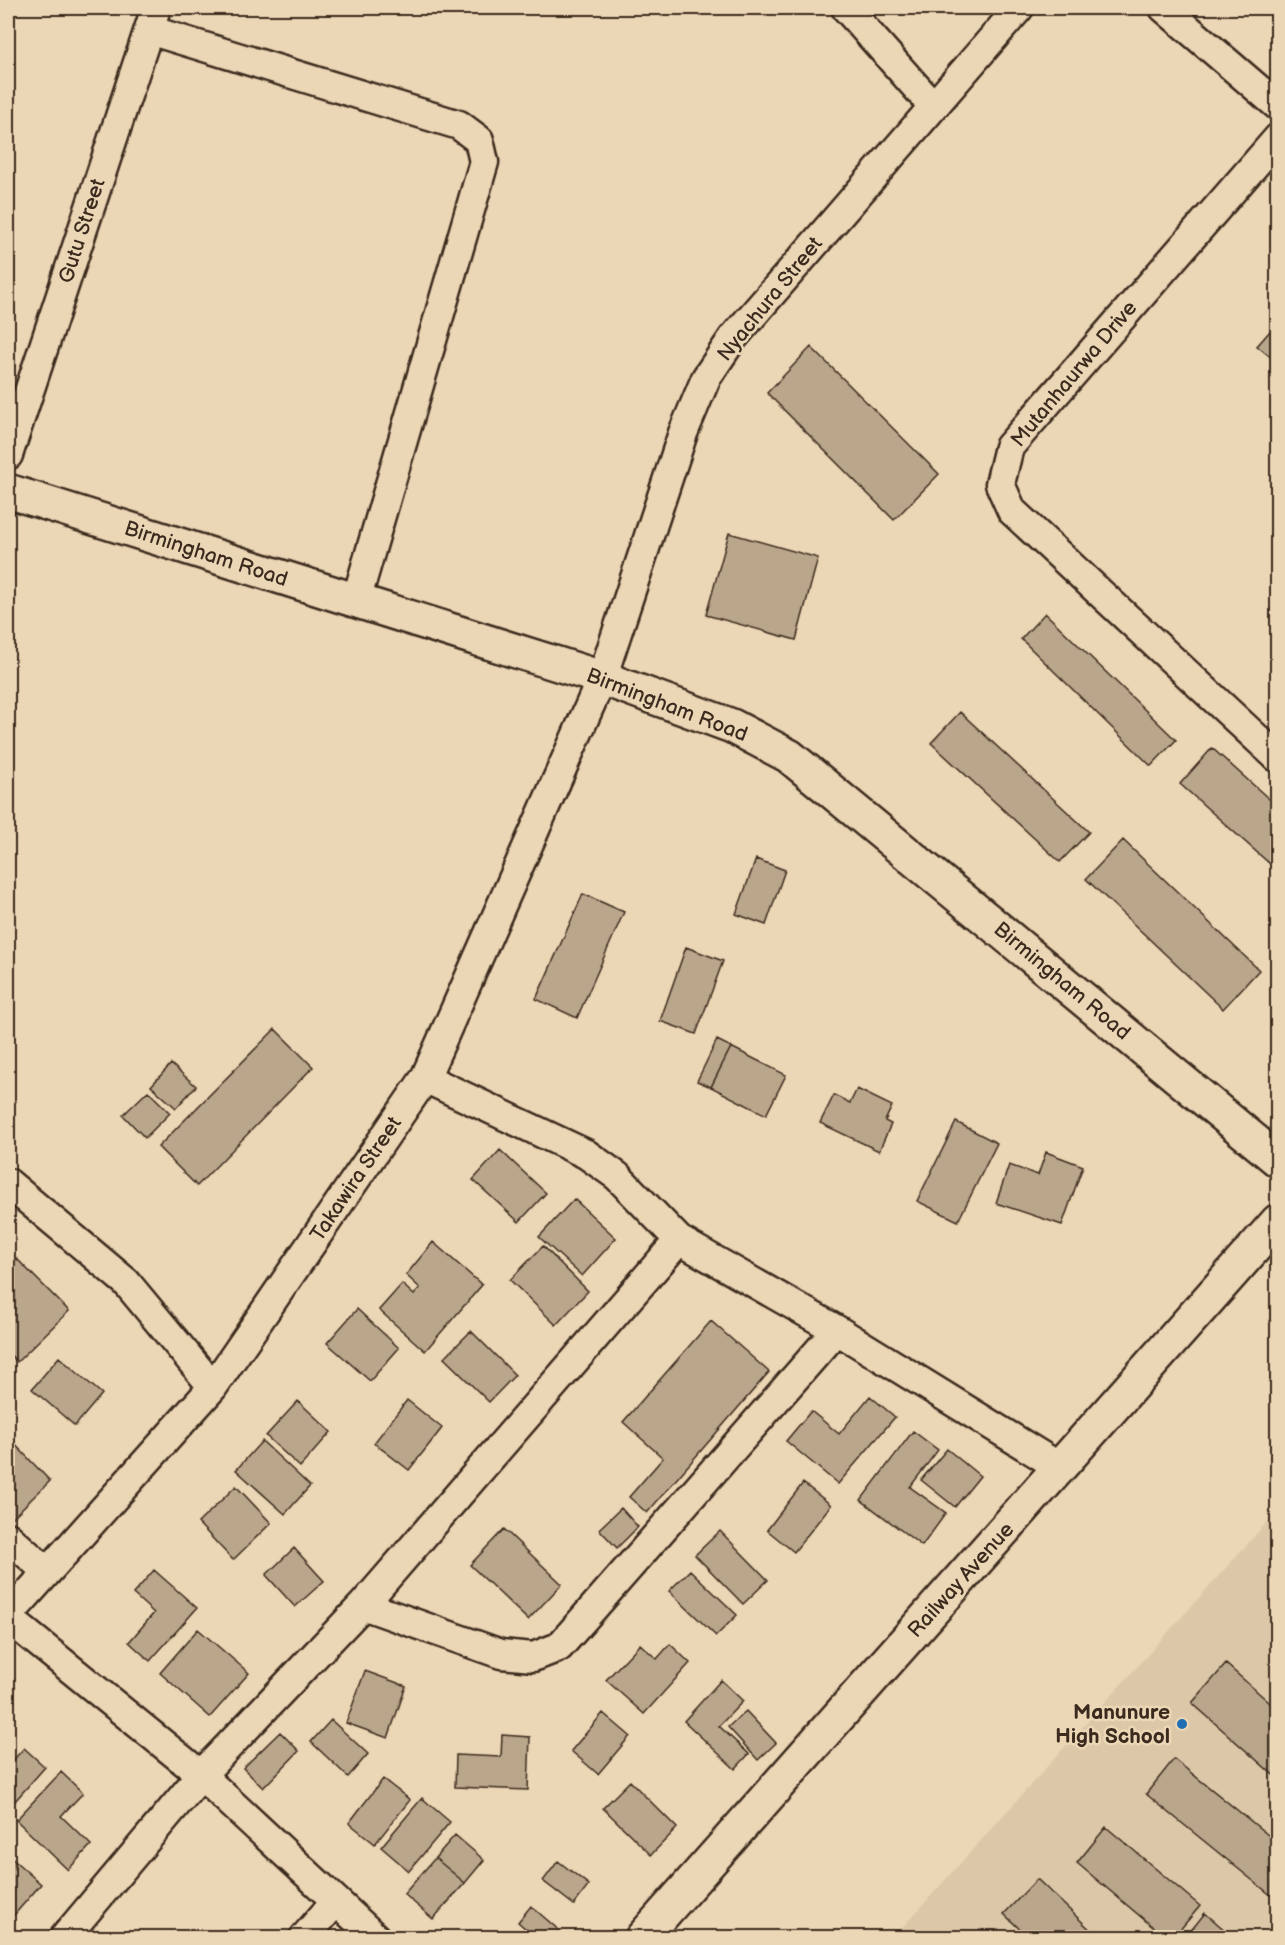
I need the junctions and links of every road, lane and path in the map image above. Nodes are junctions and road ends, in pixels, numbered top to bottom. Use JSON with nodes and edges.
{"nodes":[{"id":1,"x":846,"y":8,"type":"edge"},
{"id":2,"x":1019,"y":8,"type":"edge"},
{"id":3,"x":1164,"y":8,"type":"edge"},
{"id":4,"x":152,"y":19,"type":"edge"},
{"id":5,"x":933,"y":106,"type":"junction"},
{"id":6,"x":1278,"y":106,"type":"edge"},
{"id":7,"x":1278,"y":138,"type":"edge"},
{"id":8,"x":8,"y":456,"type":"edge"},
{"id":9,"x":8,"y":491,"type":"edge"},
{"id":10,"x":356,"y":601,"type":"junction"},
{"id":11,"x":602,"y":678,"type":"junction"},
{"id":12,"x":1278,"y":758,"type":"edge"},
{"id":13,"x":425,"y":1078,"type":"junction"},
{"id":14,"x":1278,"y":1160,"type":"edge"},
{"id":15,"x":10,"y":1191,"type":"edge"},
{"id":16,"x":1278,"y":1221,"type":"edge"},
{"id":17,"x":679,"y":1240,"type":"junction"},
{"id":18,"x":837,"y":1330,"type":"junction"},
{"id":19,"x":213,"y":1387,"type":"junction"},
{"id":20,"x":1061,"y":1468,"type":"junction"},
{"id":21,"x":8,"y":1537,"type":"edge"},
{"id":22,"x":46,"y":1571,"type":"junction"},
{"id":23,"x":363,"y":1605,"type":"junction"},
{"id":24,"x":8,"y":1617,"type":"edge"},
{"id":25,"x":201,"y":1775,"type":"junction"},
{"id":26,"x":335,"y":1902,"type":"junction"},
{"id":27,"x":64,"y":1938,"type":"edge"},
{"id":28,"x":304,"y":1938,"type":"edge"},
{"id":29,"x":376,"y":1938,"type":"edge"},
{"id":30,"x":642,"y":1938,"type":"edge"}],
"edges":[{"from":1,"to":5,"type":"street"},
{"from":2,"to":5,"type":"street","name":"Nyachura Street"},
{"from":3,"to":6,"type":"street"},
{"from":4,"to":8,"type":"street","name":"Gutu Street"},
{"from":4,"to":10,"type":"street"},
{"from":5,"to":11,"type":"street","name":"Nyachura Street"},
{"from":7,"to":12,"type":"street","name":"Mutanhaurwa Drive"},
{"from":9,"to":10,"type":"street","name":"Birmingham Road"},
{"from":10,"to":11,"type":"street","name":"Birmingham Road"},
{"from":11,"to":13,"type":"street","name":"Takawira Street"},
{"from":11,"to":14,"type":"street","name":"Birmingham Road"},
{"from":13,"to":17,"type":"street"},
{"from":13,"to":19,"type":"street","name":"Takawira Street"},
{"from":15,"to":19,"type":"street"},
{"from":16,"to":20,"type":"street","name":"Railway Avenue"},
{"from":17,"to":18,"type":"street"},
{"from":17,"to":23,"type":"street"},
{"from":18,"to":20,"type":"street"},
{"from":18,"to":23,"type":"street"},
{"from":19,"to":22,"type":"street","name":"Takawira Street"},
{"from":20,"to":30,"type":"street","name":"Railway Avenue"},
{"from":21,"to":22,"type":"street"},
{"from":22,"to":24,"type":"street","name":"Takawira Street"},
{"from":23,"to":25,"type":"street"},
{"from":24,"to":25,"type":"street"},
{"from":25,"to":26,"type":"street"},
{"from":25,"to":27,"type":"street"},
{"from":26,"to":28,"type":"street"},
{"from":26,"to":29,"type":"street"}]}
